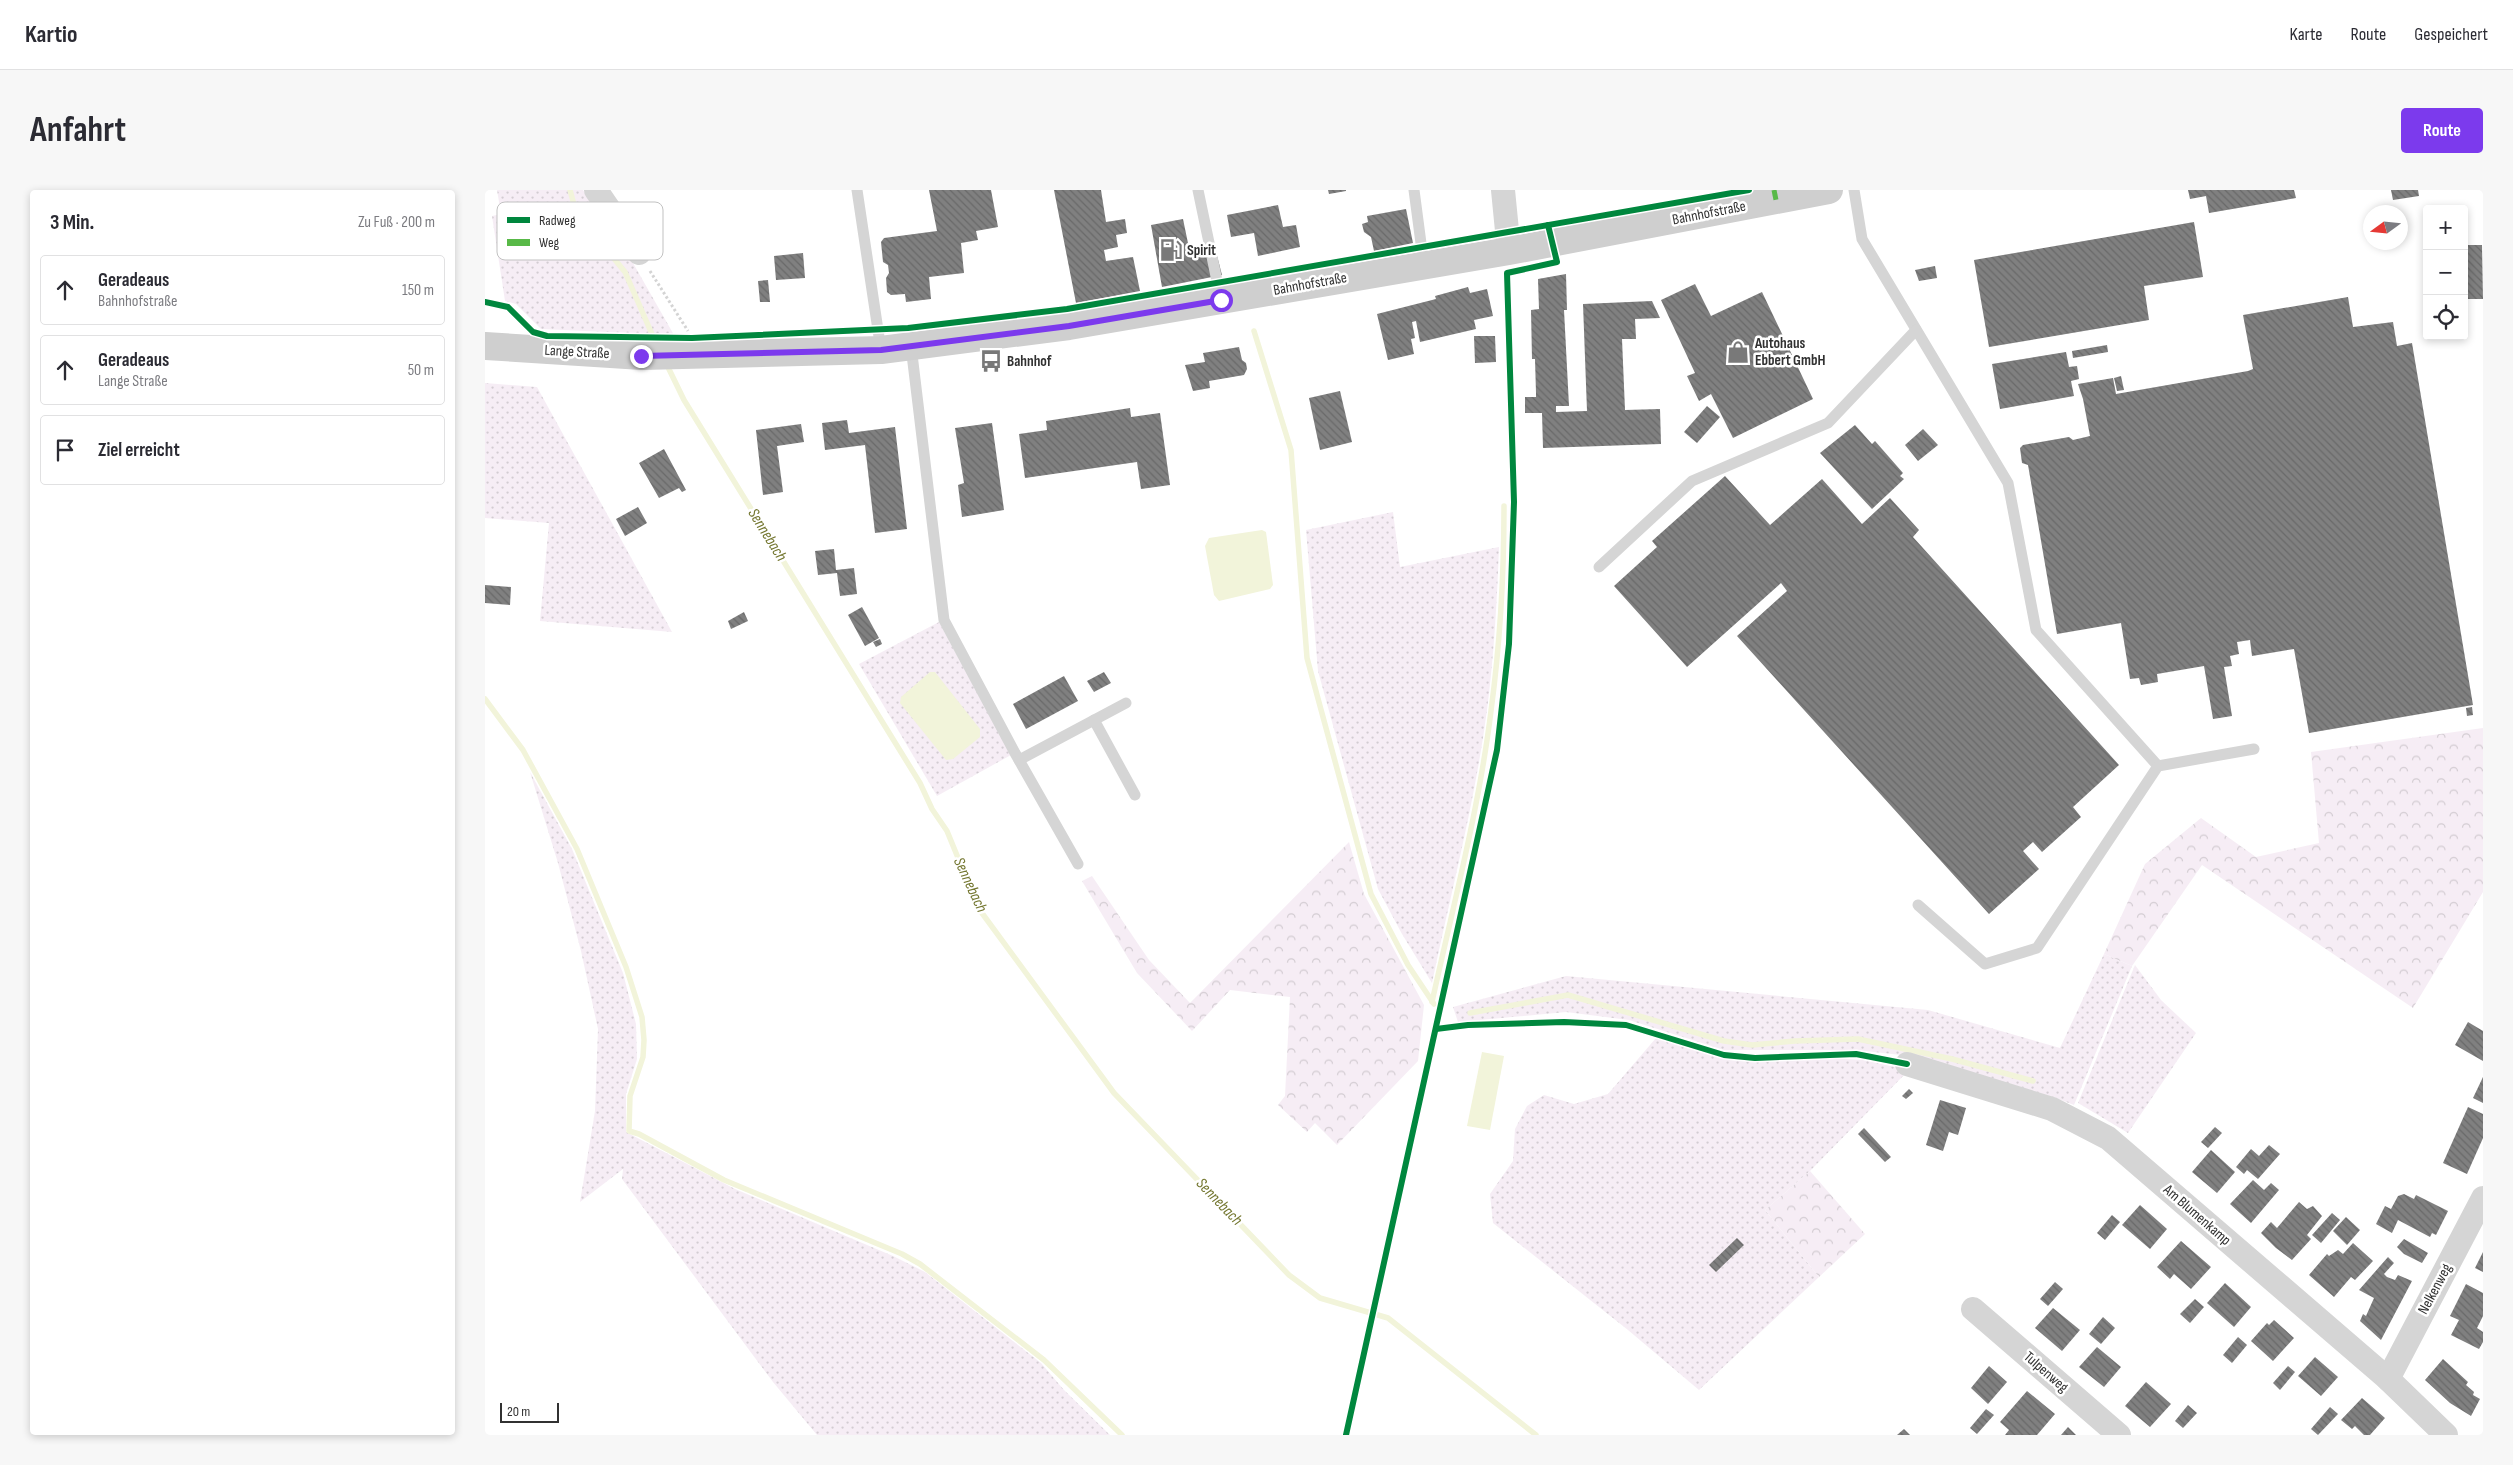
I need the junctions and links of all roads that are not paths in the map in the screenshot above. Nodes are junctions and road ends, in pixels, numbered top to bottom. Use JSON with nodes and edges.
{"nodes":[{"id":1,"x":596,"y":190,"type":"edge"},
{"id":2,"x":857,"y":190,"type":"edge"},
{"id":3,"x":1198,"y":190,"type":"edge"},
{"id":4,"x":1414,"y":190,"type":"edge"},
{"id":5,"x":1503,"y":190,"type":"edge"},
{"id":6,"x":1829,"y":190,"type":"edge"},
{"id":7,"x":1854,"y":190,"type":"edge"},
{"id":8,"x":604,"y":202,"type":"edge"},
{"id":9,"x":1509,"y":251,"type":"junction"},
{"id":10,"x":1424,"y":266,"type":"junction"},
{"id":11,"x":1221,"y":300,"type":"junction"},
{"id":12,"x":1916,"y":330,"type":"junction"},
{"id":13,"x":485,"y":346,"type":"edge"},
{"id":14,"x":911,"y":346,"type":"junction"},
{"id":15,"x":881,"y":350,"type":"junction"},
{"id":16,"x":789,"y":353,"type":"joint"},
{"id":17,"x":1599,"y":568,"type":"dead end"},
{"id":18,"x":1126,"y":703,"type":"dead end"},
{"id":19,"x":1094,"y":720,"type":"junction"},
{"id":20,"x":2254,"y":749,"type":"dead end"},
{"id":21,"x":1019,"y":760,"type":"junction"},
{"id":22,"x":2158,"y":766,"type":"junction"},
{"id":23,"x":1135,"y":795,"type":"dead end"},
{"id":24,"x":1079,"y":864,"type":"dead end"},
{"id":25,"x":1918,"y":905,"type":"dead end"},
{"id":26,"x":1907,"y":1064,"type":"dead end"},
{"id":27,"x":2482,"y":1204,"type":"edge"},
{"id":28,"x":1973,"y":1309,"type":"dead end"},
{"id":29,"x":2387,"y":1379,"type":"junction"},
{"id":30,"x":2119,"y":1435,"type":"edge"},
{"id":31,"x":2446,"y":1435,"type":"edge"}],
"edges":[{"from":1,"to":8,"type":"street"},
{"from":2,"to":15,"type":"lane"},
{"from":3,"to":11,"type":"lane"},
{"from":4,"to":10,"type":"lane"},
{"from":5,"to":9,"type":"street"},
{"from":6,"to":9,"type":"main road","name":"Bahnhofstraße"},
{"from":7,"to":12,"type":"lane"},
{"from":9,"to":10,"type":"main road","name":"Bahnhofstraße"},
{"from":10,"to":11,"type":"main road","name":"Bahnhofstraße"},
{"from":11,"to":14,"type":"main road","name":"Bahnhofstraße"},
{"from":12,"to":17,"type":"lane"},
{"from":12,"to":22,"type":"lane"},
{"from":13,"to":16,"type":"main road","name":"Lange Straße"},
{"from":14,"to":15,"type":"main road","name":"Bahnhofstraße"},
{"from":14,"to":21,"type":"lane"},
{"from":15,"to":16,"type":"main road","name":"Bahnhofstraße"},
{"from":18,"to":19,"type":"lane"},
{"from":19,"to":21,"type":"lane"},
{"from":19,"to":23,"type":"lane"},
{"from":20,"to":22,"type":"lane"},
{"from":21,"to":24,"type":"lane"},
{"from":22,"to":25,"type":"lane"},
{"from":26,"to":29,"type":"street","name":"Am Blumenkamp"},
{"from":27,"to":29,"type":"street","name":"Nelkenweg"},
{"from":28,"to":30,"type":"street","name":"Tulpenweg"},
{"from":29,"to":31,"type":"street","name":"Am Blumenkamp"}]}
